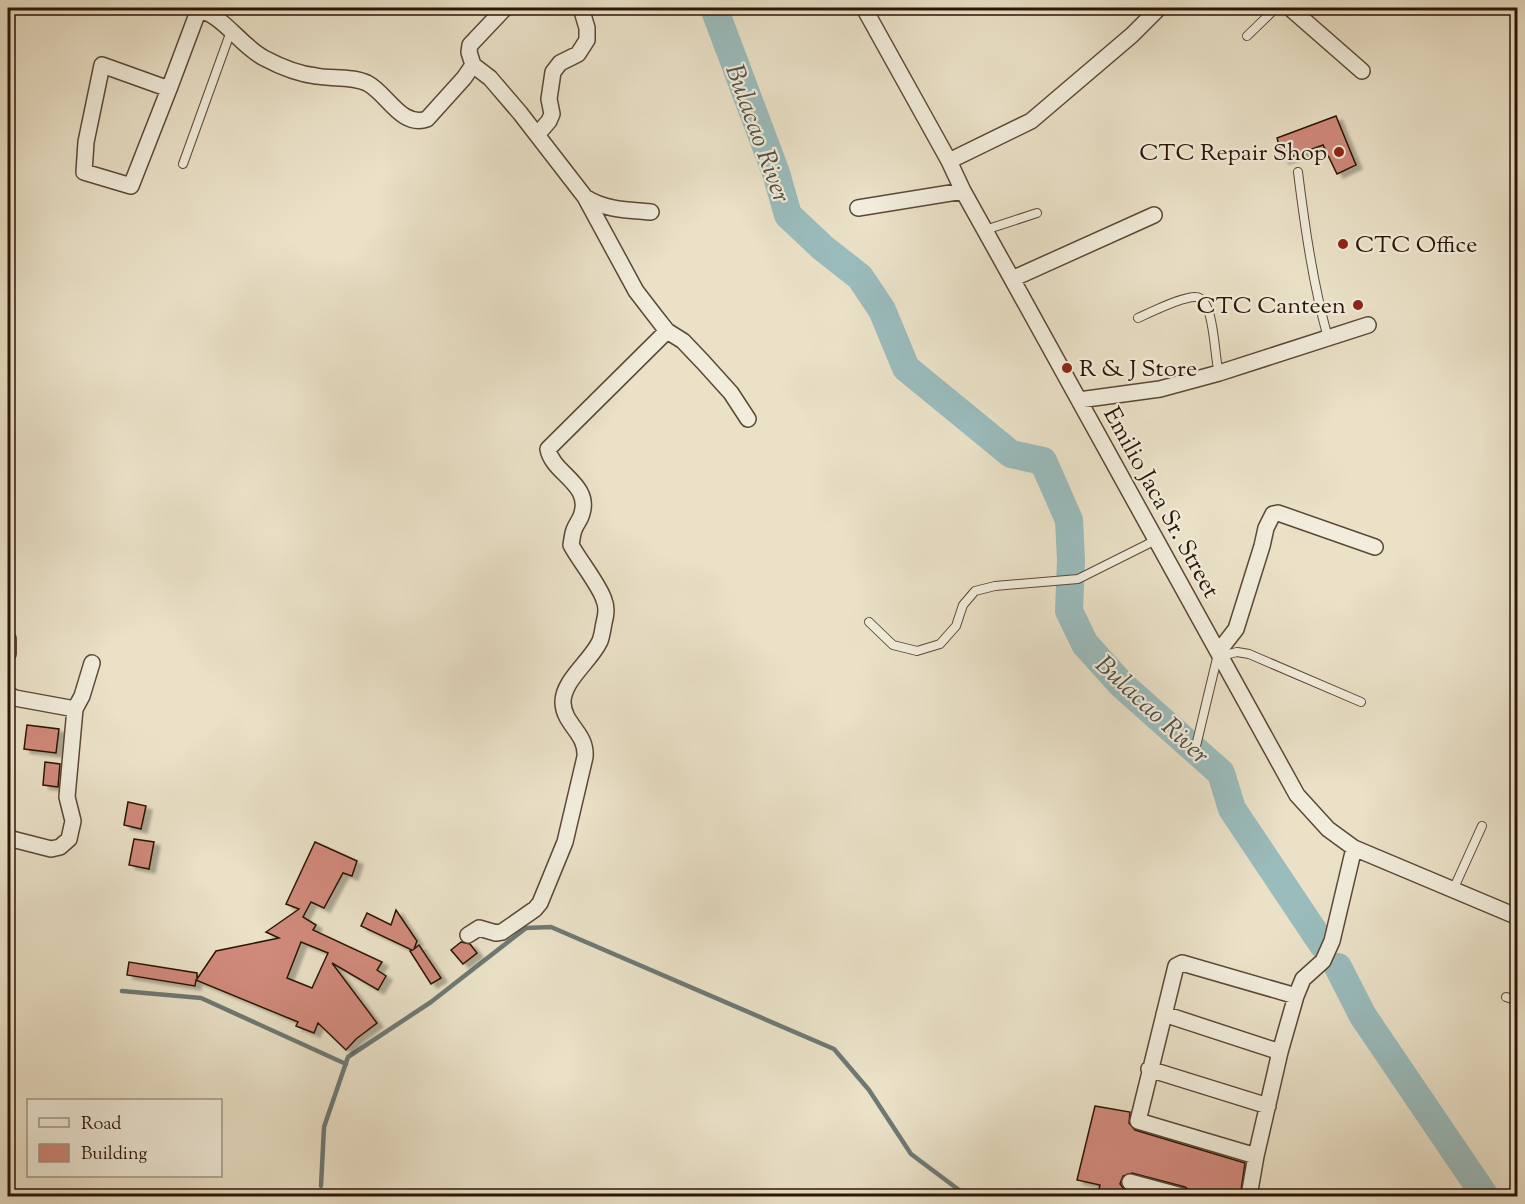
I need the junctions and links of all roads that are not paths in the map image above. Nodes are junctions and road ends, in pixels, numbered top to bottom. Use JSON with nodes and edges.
{"nodes":[{"id":1,"x":196,"y":8,"type":"edge"},
{"id":2,"x":505,"y":8,"type":"edge"},
{"id":3,"x":581,"y":8,"type":"edge"},
{"id":4,"x":864,"y":8,"type":"edge"},
{"id":5,"x":1159,"y":8,"type":"edge"},
{"id":6,"x":1276,"y":8,"type":"edge"},
{"id":7,"x":1290,"y":8,"type":"edge"},
{"id":8,"x":232,"y":30,"type":"junction"},
{"id":9,"x":1247,"y":36,"type":"dead end"},
{"id":10,"x":473,"y":65,"type":"junction"},
{"id":11,"x":1362,"y":71,"type":"dead end"},
{"id":12,"x":169,"y":89,"type":"junction"},
{"id":13,"x":537,"y":135,"type":"junction"},
{"id":14,"x":949,"y":161,"type":"junction"},
{"id":15,"x":183,"y":164,"type":"dead end"},
{"id":16,"x":1298,"y":172,"type":"dead end"},
{"id":17,"x":963,"y":191,"type":"junction"},
{"id":18,"x":585,"y":196,"type":"junction"},
{"id":19,"x":858,"y":208,"type":"dead end"},
{"id":20,"x":651,"y":212,"type":"dead end"},
{"id":21,"x":1037,"y":213,"type":"dead end"},
{"id":22,"x":1154,"y":215,"type":"dead end"},
{"id":23,"x":985,"y":230,"type":"junction"},
{"id":24,"x":1011,"y":279,"type":"junction"},
{"id":25,"x":1138,"y":318,"type":"dead end"},
{"id":26,"x":1368,"y":326,"type":"dead end"},
{"id":27,"x":667,"y":332,"type":"junction"},
{"id":28,"x":1328,"y":338,"type":"junction"},
{"id":29,"x":1219,"y":373,"type":"junction"},
{"id":30,"x":1079,"y":400,"type":"junction"},
{"id":31,"x":748,"y":419,"type":"dead end"},
{"id":32,"x":1156,"y":540,"type":"junction"},
{"id":33,"x":1374,"y":547,"type":"dead end"},
{"id":34,"x":870,"y":622,"type":"dead end"},
{"id":35,"x":8,"y":639,"type":"edge"},
{"id":36,"x":1220,"y":653,"type":"junction"},
{"id":37,"x":8,"y":654,"type":"edge"},
{"id":38,"x":92,"y":663,"type":"dead end"},
{"id":39,"x":8,"y":694,"type":"edge"},
{"id":40,"x":1361,"y":702,"type":"dead end"},
{"id":41,"x":75,"y":709,"type":"junction"},
{"id":42,"x":1196,"y":746,"type":"dead end"},
{"id":43,"x":1482,"y":826,"type":"dead end"},
{"id":44,"x":8,"y":838,"type":"edge"},
{"id":45,"x":1354,"y":848,"type":"junction"},
{"id":46,"x":1453,"y":890,"type":"junction"},
{"id":47,"x":1518,"y":917,"type":"edge"},
{"id":48,"x":468,"y":935,"type":"dead end"},
{"id":49,"x":1296,"y":996,"type":"junction"},
{"id":50,"x":1506,"y":997,"type":"dead end"},
{"id":51,"x":1518,"y":1001,"type":"edge"},
{"id":52,"x":1164,"y":1014,"type":"junction"},
{"id":53,"x":1280,"y":1052,"type":"junction"},
{"id":54,"x":1149,"y":1069,"type":"junction"},
{"id":55,"x":1268,"y":1106,"type":"junction"},
{"id":56,"x":1256,"y":1156,"type":"junction"},
{"id":57,"x":1130,"y":1182,"type":"dead end"},
{"id":58,"x":1182,"y":1197,"type":"edge"},
{"id":59,"x":1249,"y":1197,"type":"edge"}],
"edges":[{"from":1,"to":8,"type":"street"},
{"from":1,"to":12,"type":"street"},
{"from":2,"to":10,"type":"street"},
{"from":3,"to":13,"type":"street"},
{"from":4,"to":14,"type":"street","name":"Emilio Jaca Sr. Street"},
{"from":5,"to":14,"type":"street"},
{"from":6,"to":9,"type":"lane"},
{"from":7,"to":11,"type":"street"},
{"from":8,"to":10,"type":"street"},
{"from":8,"to":15,"type":"lane"},
{"from":10,"to":13,"type":"street"},
{"from":12,"to":12,"type":"street"},
{"from":13,"to":18,"type":"street"},
{"from":14,"to":17,"type":"street","name":"Emilio Jaca Sr. Street"},
{"from":16,"to":28,"type":"lane"},
{"from":17,"to":19,"type":"street"},
{"from":17,"to":23,"type":"street","name":"Emilio Jaca Sr. Street"},
{"from":18,"to":20,"type":"street"},
{"from":18,"to":27,"type":"street"},
{"from":21,"to":23,"type":"lane"},
{"from":22,"to":24,"type":"street"},
{"from":23,"to":24,"type":"street","name":"Emilio Jaca Sr. Street"},
{"from":24,"to":30,"type":"street","name":"Emilio Jaca Sr. Street"},
{"from":25,"to":29,"type":"lane"},
{"from":26,"to":28,"type":"street"},
{"from":27,"to":31,"type":"street"},
{"from":27,"to":48,"type":"street"},
{"from":28,"to":29,"type":"street"},
{"from":29,"to":30,"type":"street"},
{"from":30,"to":32,"type":"street","name":"Emilio Jaca Sr. Street"},
{"from":32,"to":34,"type":"lane"},
{"from":32,"to":36,"type":"street","name":"Emilio Jaca Sr. Street"},
{"from":33,"to":36,"type":"street"},
{"from":35,"to":37,"type":"street"},
{"from":36,"to":40,"type":"lane"},
{"from":36,"to":42,"type":"lane"},
{"from":36,"to":45,"type":"street","name":"Emilio Jaca Sr. Street"},
{"from":38,"to":41,"type":"street"},
{"from":39,"to":41,"type":"street"},
{"from":41,"to":44,"type":"street"},
{"from":43,"to":46,"type":"lane"},
{"from":45,"to":46,"type":"street","name":"Emilio Jaca Sr. Street"},
{"from":45,"to":49,"type":"street"},
{"from":46,"to":47,"type":"street","name":"Emilio Jaca Sr. Street"},
{"from":49,"to":52,"type":"street"},
{"from":49,"to":53,"type":"street"},
{"from":50,"to":51,"type":"lane"},
{"from":52,"to":53,"type":"street"},
{"from":52,"to":54,"type":"street"},
{"from":53,"to":55,"type":"street"},
{"from":54,"to":55,"type":"street"},
{"from":54,"to":56,"type":"street"},
{"from":55,"to":56,"type":"street"},
{"from":56,"to":59,"type":"street"},
{"from":57,"to":58,"type":"street"}]}
